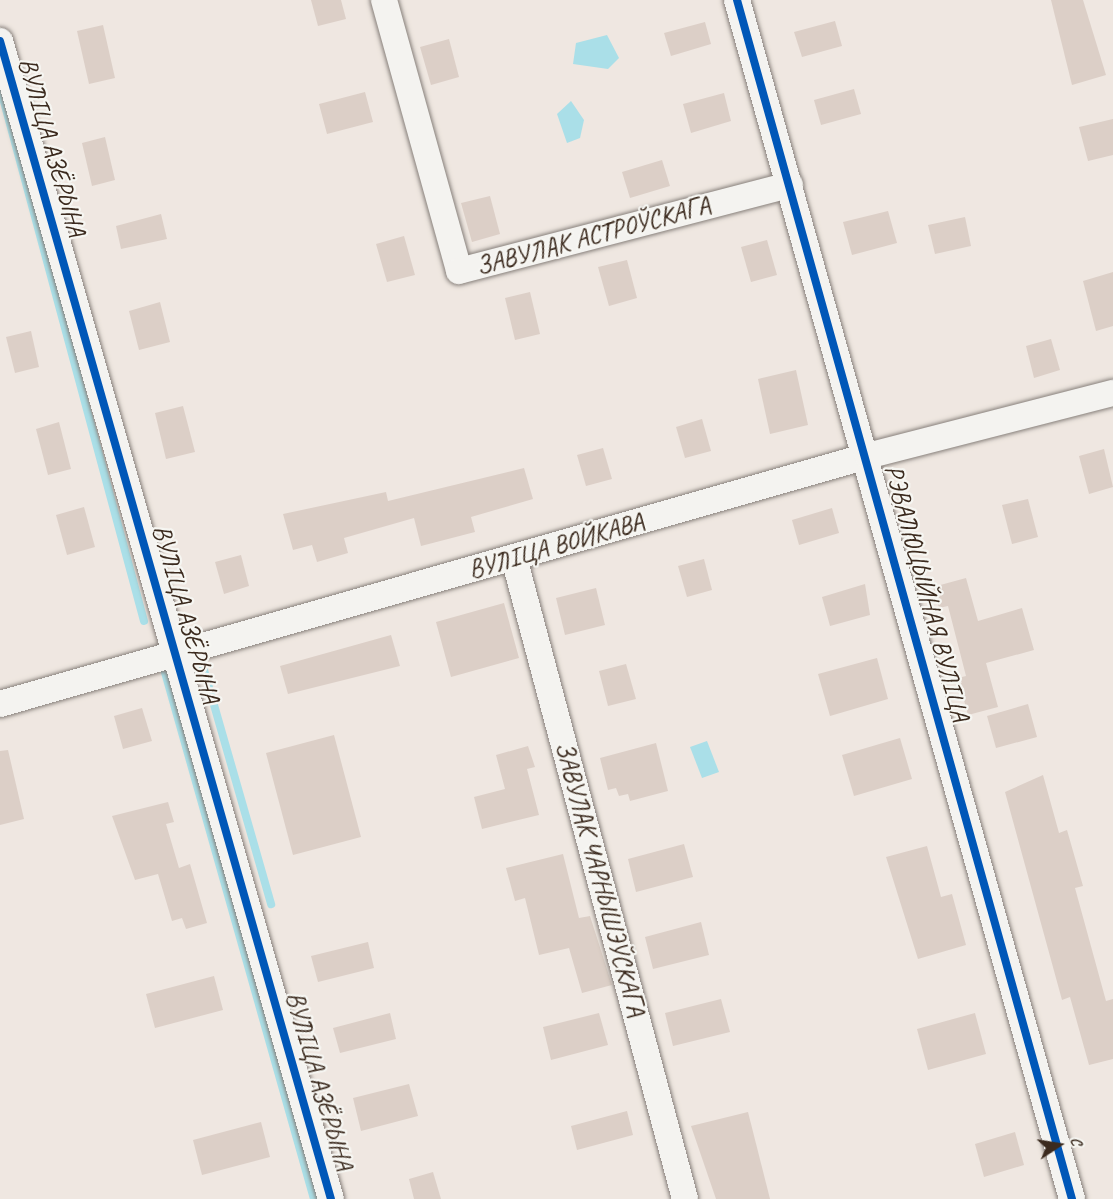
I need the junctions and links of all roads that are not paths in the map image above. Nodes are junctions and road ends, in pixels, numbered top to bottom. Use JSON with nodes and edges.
{"nodes":[{"id":1,"x":384,"y":0,"type":"edge"},
{"id":2,"x":737,"y":0,"type":"edge"},
{"id":3,"x":0,"y":41,"type":"edge"},
{"id":4,"x":790,"y":185,"type":"junction"},
{"id":5,"x":1113,"y":393,"type":"edge"},
{"id":6,"x":867,"y":456,"type":"junction"},
{"id":7,"x":514,"y":558,"type":"junction"},
{"id":8,"x":175,"y":652,"type":"junction"},
{"id":9,"x":0,"y":704,"type":"edge"},
{"id":10,"x":331,"y":1199,"type":"edge"},
{"id":11,"x":685,"y":1199,"type":"edge"},
{"id":12,"x":1072,"y":1199,"type":"edge"}],
"edges":[{"from":1,"to":4,"type":"street","name":"ЗАВУЛАК АСТРОЎСКАГА"},
{"from":2,"to":4,"type":"street","name":"РЭВАЛЮЦЫЙНАЯ ВУЛІЦА"},
{"from":3,"to":8,"type":"street","name":"ВУЛІЦА АЗЁРЫНА"},
{"from":4,"to":6,"type":"street","name":"РЭВАЛЮЦЫЙНАЯ ВУЛІЦА"},
{"from":5,"to":6,"type":"street","name":"ВУЛІЦА ВОЙКАВА"},
{"from":6,"to":7,"type":"street","name":"ВУЛІЦА ВОЙКАВА"},
{"from":6,"to":12,"type":"street","name":"РЭВАЛЮЦЫЙНАЯ ВУЛІЦА"},
{"from":7,"to":8,"type":"street","name":"ВУЛІЦА ВОЙКАВА"},
{"from":7,"to":11,"type":"street","name":"ЗАВУЛАК ЧАРНЫШЭЎСКАГА"},
{"from":8,"to":9,"type":"street","name":"ВУЛІЦА ВОЙКАВА"},
{"from":8,"to":10,"type":"street","name":"ВУЛІЦА АЗЁРЫНА"}]}
